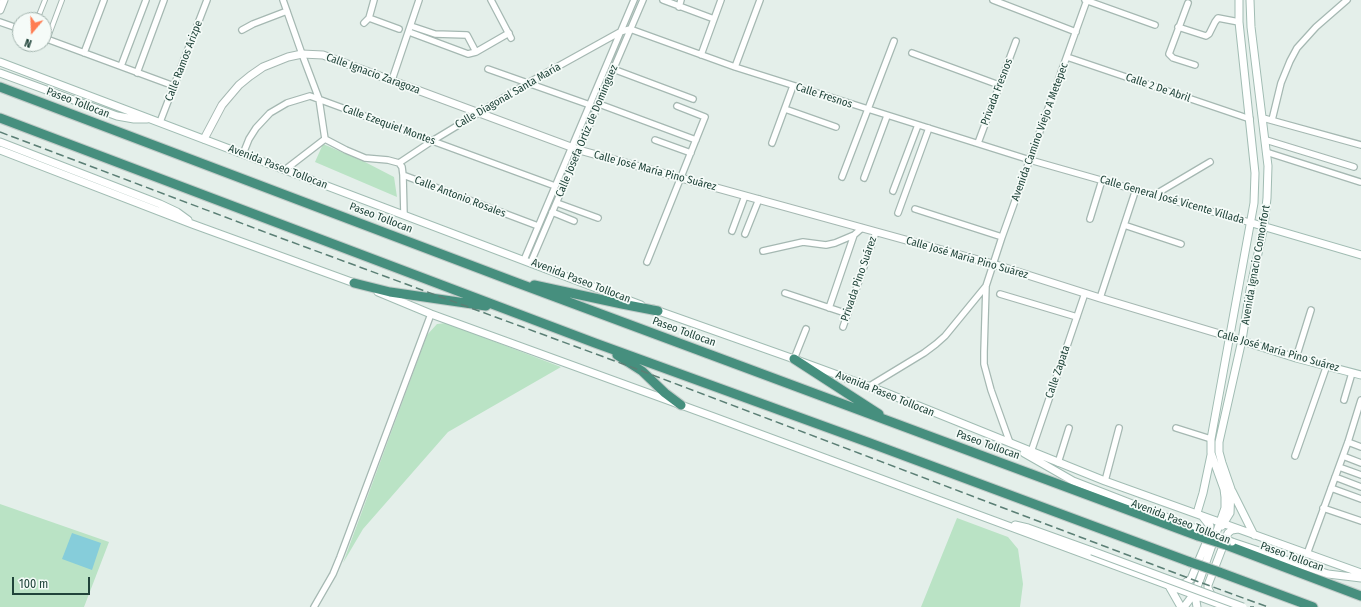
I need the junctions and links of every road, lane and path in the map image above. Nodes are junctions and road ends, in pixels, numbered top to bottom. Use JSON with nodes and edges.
{"nodes":[{"id":1,"x":4,"y":0,"type":"edge"},
{"id":2,"x":44,"y":0,"type":"edge"},
{"id":3,"x":62,"y":0,"type":"edge"},
{"id":4,"x":104,"y":0,"type":"edge"},
{"id":5,"x":146,"y":0,"type":"edge"},
{"id":6,"x":164,"y":0,"type":"edge"},
{"id":7,"x":207,"y":0,"type":"edge"},
{"id":8,"x":283,"y":0,"type":"edge"},
{"id":9,"x":374,"y":0,"type":"edge"},
{"id":10,"x":419,"y":0,"type":"edge"},
{"id":11,"x":490,"y":0,"type":"edge"},
{"id":12,"x":634,"y":0,"type":"edge"},
{"id":13,"x":643,"y":0,"type":"edge"},
{"id":14,"x":663,"y":0,"type":"edge"},
{"id":15,"x":681,"y":0,"type":"edge"},
{"id":16,"x":721,"y":0,"type":"edge"},
{"id":17,"x":760,"y":0,"type":"edge"},
{"id":18,"x":993,"y":0,"type":"edge"},
{"id":19,"x":1087,"y":0,"type":"edge"},
{"id":20,"x":1238,"y":0,"type":"edge"},
{"id":21,"x":1250,"y":0,"type":"edge"},
{"id":22,"x":1347,"y":0,"type":"edge"},
{"id":23,"x":1188,"y":4,"type":"dead end"},
{"id":24,"x":679,"y":7,"type":"junction"},
{"id":25,"x":0,"y":10,"type":"edge"},
{"id":26,"x":287,"y":11,"type":"junction"},
{"id":27,"x":40,"y":12,"type":"edge"},
{"id":28,"x":369,"y":18,"type":"junction"},
{"id":29,"x":714,"y":19,"type":"junction"},
{"id":30,"x":0,"y":22,"type":"edge"},
{"id":31,"x":1239,"y":22,"type":"junction"},
{"id":32,"x":364,"y":23,"type":"dead end"},
{"id":33,"x":52,"y":24,"type":"edge"},
{"id":34,"x":1155,"y":25,"type":"dead end"},
{"id":35,"x":411,"y":26,"type":"junction"},
{"id":36,"x":12,"y":27,"type":"edge"},
{"id":37,"x":1178,"y":27,"type":"junction"},
{"id":38,"x":399,"y":29,"type":"dead end"},
{"id":39,"x":630,"y":29,"type":"junction"},
{"id":40,"x":242,"y":30,"type":"dead end"},
{"id":41,"x":409,"y":32,"type":"junction"},
{"id":42,"x":620,"y":32,"type":"junction"},
{"id":43,"x":1076,"y":32,"type":"junction"},
{"id":44,"x":431,"y":33,"type":"junction"},
{"id":45,"x":429,"y":39,"type":"junction"},
{"id":46,"x":52,"y":41,"type":"edge"},
{"id":47,"x":894,"y":41,"type":"dead end"},
{"id":48,"x":1016,"y":41,"type":"dead end"},
{"id":49,"x":476,"y":52,"type":"junction"},
{"id":50,"x":84,"y":53,"type":"junction"},
{"id":51,"x":912,"y":53,"type":"dead end"},
{"id":52,"x":302,"y":54,"type":"junction"},
{"id":53,"x":701,"y":54,"type":"junction"},
{"id":54,"x":1067,"y":57,"type":"junction"},
{"id":55,"x":0,"y":62,"type":"edge"},
{"id":56,"x":1195,"y":65,"type":"dead end"},
{"id":57,"x":121,"y":66,"type":"junction"},
{"id":58,"x":735,"y":67,"type":"junction"},
{"id":59,"x":488,"y":69,"type":"dead end"},
{"id":60,"x":613,"y":69,"type":"junction"},
{"id":61,"x":0,"y":73,"type":"edge"},
{"id":62,"x":138,"y":73,"type":"junction"},
{"id":63,"x":392,"y":80,"type":"junction"},
{"id":64,"x":528,"y":83,"type":"junction"},
{"id":65,"x":1000,"y":85,"type":"junction"},
{"id":66,"x":174,"y":86,"type":"junction"},
{"id":67,"x":793,"y":86,"type":"junction"},
{"id":68,"x":0,"y":87,"type":"edge"},
{"id":69,"x":319,"y":99,"type":"junction"},
{"id":70,"x":693,"y":99,"type":"dead end"},
{"id":71,"x":599,"y":104,"type":"junction"},
{"id":72,"x":590,"y":105,"type":"junction"},
{"id":73,"x":677,"y":106,"type":"dead end"},
{"id":74,"x":785,"y":109,"type":"junction"},
{"id":75,"x":868,"y":110,"type":"junction"},
{"id":76,"x":479,"y":113,"type":"junction"},
{"id":77,"x":887,"y":116,"type":"junction"},
{"id":78,"x":0,"y":118,"type":"edge"},
{"id":79,"x":1263,"y":118,"type":"junction"},
{"id":80,"x":152,"y":119,"type":"junction"},
{"id":81,"x":1250,"y":119,"type":"junction"},
{"id":82,"x":1272,"y":120,"type":"junction"},
{"id":83,"x":160,"y":122,"type":"junction"},
{"id":84,"x":918,"y":125,"type":"junction"},
{"id":85,"x":836,"y":127,"type":"dead end"},
{"id":86,"x":929,"y":128,"type":"junction"},
{"id":87,"x":204,"y":139,"type":"junction"},
{"id":88,"x":325,"y":139,"type":"junction"},
{"id":89,"x":656,"y":140,"type":"dead end"},
{"id":90,"x":696,"y":140,"type":"junction"},
{"id":91,"x":1266,"y":140,"type":"junction"},
{"id":92,"x":432,"y":141,"type":"junction"},
{"id":93,"x":0,"y":142,"type":"edge"},
{"id":94,"x":772,"y":143,"type":"dead end"},
{"id":95,"x":978,"y":143,"type":"junction"},
{"id":96,"x":1361,"y":146,"type":"edge"},
{"id":97,"x":575,"y":149,"type":"junction"},
{"id":98,"x":0,"y":150,"type":"edge"},
{"id":99,"x":1266,"y":152,"type":"junction"},
{"id":100,"x":691,"y":153,"type":"junction"},
{"id":101,"x":243,"y":154,"type":"junction"},
{"id":102,"x":1030,"y":160,"type":"junction"},
{"id":103,"x":1210,"y":162,"type":"dead end"},
{"id":104,"x":399,"y":163,"type":"junction"},
{"id":105,"x":1354,"y":167,"type":"dead end"},
{"id":106,"x":286,"y":169,"type":"junction"},
{"id":107,"x":402,"y":175,"type":"junction"},
{"id":108,"x":842,"y":177,"type":"dead end"},
{"id":109,"x":681,"y":178,"type":"junction"},
{"id":110,"x":864,"y":178,"type":"dead end"},
{"id":111,"x":1102,"y":180,"type":"junction"},
{"id":112,"x":1360,"y":182,"type":"dead end"},
{"id":113,"x":555,"y":186,"type":"junction"},
{"id":114,"x":1136,"y":189,"type":"junction"},
{"id":115,"x":893,"y":190,"type":"dead end"},
{"id":116,"x":1156,"y":194,"type":"junction"},
{"id":117,"x":745,"y":196,"type":"junction"},
{"id":118,"x":759,"y":199,"type":"junction"},
{"id":119,"x":557,"y":202,"type":"junction"},
{"id":120,"x":915,"y":209,"type":"dead end"},
{"id":121,"x":552,"y":212,"type":"junction"},
{"id":122,"x":898,"y":213,"type":"dead end"},
{"id":123,"x":404,"y":215,"type":"junction"},
{"id":124,"x":598,"y":218,"type":"dead end"},
{"id":125,"x":1090,"y":219,"type":"dead end"},
{"id":126,"x":574,"y":221,"type":"dead end"},
{"id":127,"x":1252,"y":223,"type":"junction"},
{"id":128,"x":192,"y":224,"type":"junction"},
{"id":129,"x":1124,"y":225,"type":"junction"},
{"id":130,"x":538,"y":226,"type":"junction"},
{"id":131,"x":1264,"y":226,"type":"junction"},
{"id":132,"x":862,"y":228,"type":"junction"},
{"id":133,"x":732,"y":231,"type":"dead end"},
{"id":134,"x":876,"y":232,"type":"junction"},
{"id":135,"x":745,"y":234,"type":"dead end"},
{"id":136,"x":854,"y":235,"type":"junction"},
{"id":137,"x":1002,"y":237,"type":"junction"},
{"id":138,"x":1181,"y":244,"type":"dead end"},
{"id":139,"x":764,"y":251,"type":"dead end"},
{"id":140,"x":1361,"y":255,"type":"edge"},
{"id":141,"x":527,"y":261,"type":"junction"},
{"id":142,"x":647,"y":262,"type":"dead end"},
{"id":143,"x":993,"y":264,"type":"junction"},
{"id":144,"x":515,"y":282,"type":"junction"},
{"id":145,"x":354,"y":283,"type":"junction"},
{"id":146,"x":986,"y":286,"type":"junction"},
{"id":147,"x":785,"y":292,"type":"dead end"},
{"id":148,"x":1085,"y":293,"type":"junction"},
{"id":149,"x":1000,"y":294,"type":"dead end"},
{"id":150,"x":1100,"y":298,"type":"junction"},
{"id":151,"x":830,"y":308,"type":"junction"},
{"id":152,"x":507,"y":310,"type":"junction"},
{"id":153,"x":1311,"y":310,"type":"dead end"},
{"id":154,"x":658,"y":311,"type":"junction"},
{"id":155,"x":431,"y":314,"type":"junction"},
{"id":156,"x":848,"y":314,"type":"junction"},
{"id":157,"x":1077,"y":317,"type":"junction"},
{"id":158,"x":843,"y":327,"type":"dead end"},
{"id":159,"x":806,"y":329,"type":"dead end"},
{"id":160,"x":1230,"y":337,"type":"junction"},
{"id":161,"x":1242,"y":340,"type":"junction"},
{"id":162,"x":595,"y":343,"type":"junction"},
{"id":163,"x":1296,"y":358,"type":"junction"},
{"id":164,"x":794,"y":359,"type":"junction"},
{"id":165,"x":1327,"y":365,"type":"junction"},
{"id":166,"x":1352,"y":373,"type":"junction"},
{"id":167,"x":1361,"y":375,"type":"edge"},
{"id":168,"x":868,"y":387,"type":"junction"},
{"id":169,"x":1344,"y":400,"type":"dead end"},
{"id":170,"x":1361,"y":400,"type":"edge"},
{"id":171,"x":680,"y":404,"type":"junction"},
{"id":172,"x":892,"y":422,"type":"junction"},
{"id":173,"x":1069,"y":428,"type":"dead end"},
{"id":174,"x":1119,"y":428,"type":"dead end"},
{"id":175,"x":1176,"y":428,"type":"dead end"},
{"id":176,"x":1211,"y":439,"type":"junction"},
{"id":177,"x":1348,"y":442,"type":"junction"},
{"id":178,"x":1010,"y":443,"type":"junction"},
{"id":179,"x":1361,"y":447,"type":"edge"},
{"id":180,"x":1031,"y":452,"type":"junction"},
{"id":181,"x":1211,"y":453,"type":"junction"},
{"id":182,"x":1296,"y":456,"type":"dead end"},
{"id":183,"x":1343,"y":456,"type":"junction"},
{"id":184,"x":1058,"y":463,"type":"junction"},
{"id":185,"x":1361,"y":463,"type":"edge"},
{"id":186,"x":1339,"y":466,"type":"junction"},
{"id":187,"x":1361,"y":475,"type":"edge"},
{"id":188,"x":1335,"y":477,"type":"junction"},
{"id":189,"x":1105,"y":481,"type":"junction"},
{"id":190,"x":1361,"y":487,"type":"edge"},
{"id":191,"x":1331,"y":488,"type":"junction"},
{"id":192,"x":1231,"y":489,"type":"junction"},
{"id":193,"x":1361,"y":499,"type":"edge"},
{"id":194,"x":1323,"y":508,"type":"junction"},
{"id":195,"x":1198,"y":514,"type":"junction"},
{"id":196,"x":1361,"y":521,"type":"edge"},
{"id":197,"x":999,"y":523,"type":"junction"},
{"id":198,"x":1222,"y":524,"type":"junction"},
{"id":199,"x":1240,"y":529,"type":"junction"},
{"id":200,"x":1199,"y":533,"type":"junction"},
{"id":201,"x":1254,"y":535,"type":"junction"},
{"id":202,"x":1229,"y":543,"type":"junction"},
{"id":203,"x":1307,"y":554,"type":"junction"},
{"id":204,"x":1361,"y":573,"type":"edge"},
{"id":205,"x":1361,"y":578,"type":"edge"},
{"id":206,"x":1169,"y":586,"type":"junction"},
{"id":207,"x":1194,"y":595,"type":"junction"},
{"id":208,"x":1361,"y":596,"type":"edge"},
{"id":209,"x":1217,"y":604,"type":"junction"},
{"id":210,"x":314,"y":607,"type":"edge"},
{"id":211,"x":1181,"y":607,"type":"edge"},
{"id":212,"x":1184,"y":607,"type":"edge"},
{"id":213,"x":1196,"y":607,"type":"edge"},
{"id":214,"x":1227,"y":607,"type":"edge"},
{"id":215,"x":1243,"y":607,"type":"edge"},
{"id":216,"x":1313,"y":607,"type":"edge"}],
"edges":[{"from":1,"to":25,"type":"main road"},
{"from":2,"to":27,"type":"street"},
{"from":3,"to":33,"type":"street"},
{"from":4,"to":50,"type":"street"},
{"from":5,"to":57,"type":"street"},
{"from":6,"to":62,"type":"street"},
{"from":7,"to":66,"type":"street","name":"Calle Ramos Arizpe"},
{"from":8,"to":26,"type":"street"},
{"from":9,"to":28,"type":"street"},
{"from":10,"to":35,"type":"street"},
{"from":11,"to":49,"type":"street"},
{"from":12,"to":42,"type":"street","name":"Calle Josefa Ortiz de Domínguez"},
{"from":13,"to":39,"type":"street","name":"Calle Josefa Ortiz de Domínguez"},
{"from":14,"to":24,"type":"street"},
{"from":15,"to":24,"type":"street"},
{"from":16,"to":29,"type":"street"},
{"from":17,"to":58,"type":"street"},
{"from":18,"to":43,"type":"street"},
{"from":19,"to":34,"type":"street"},
{"from":19,"to":43,"type":"street","name":"Avenida Camino Viejo A Metepec"},
{"from":20,"to":31,"type":"main road","name":"Avenida Ignacio Comonfort"},
{"from":21,"to":79,"type":"main road","name":"Avenida Ignacio Comonfort"},
{"from":22,"to":82,"type":"street"},
{"from":23,"to":37,"type":"street"},
{"from":24,"to":29,"type":"street"},
{"from":26,"to":40,"type":"street"},
{"from":26,"to":52,"type":"street"},
{"from":28,"to":32,"type":"street"},
{"from":28,"to":38,"type":"street"},
{"from":29,"to":53,"type":"street"},
{"from":30,"to":36,"type":"street"},
{"from":31,"to":37,"type":"street"},
{"from":31,"to":81,"type":"main road","name":"Avenida Ignacio Comonfort"},
{"from":35,"to":41,"type":"street"},
{"from":35,"to":44,"type":"street"},
{"from":37,"to":56,"type":"street"},
{"from":39,"to":42,"type":"street"},
{"from":39,"to":53,"type":"street","name":"Calle Fresnos"},
{"from":39,"to":60,"type":"street","name":"Calle Josefa Ortiz de Domínguez"},
{"from":41,"to":45,"type":"street"},
{"from":41,"to":63,"type":"street"},
{"from":42,"to":64,"type":"street","name":"Calle Diagonal Santa María"},
{"from":42,"to":72,"type":"street","name":"Calle Josefa Ortiz de Domínguez"},
{"from":43,"to":54,"type":"street","name":"Avenida Camino Viejo A Metepec"},
{"from":44,"to":45,"type":"street"},
{"from":44,"to":49,"type":"street"},
{"from":45,"to":49,"type":"street"},
{"from":46,"to":50,"type":"street"},
{"from":47,"to":75,"type":"street"},
{"from":48,"to":65,"type":"street","name":"Privada Fresnos"},
{"from":50,"to":57,"type":"street"},
{"from":51,"to":65,"type":"street"},
{"from":52,"to":63,"type":"main road","name":"Calle Ignacio Zaragoza"},
{"from":52,"to":69,"type":"street"},
{"from":52,"to":87,"type":"main road","name":"Calle Ignacio Zaragoza"},
{"from":53,"to":58,"type":"street","name":"Calle Fresnos"},
{"from":54,"to":81,"type":"street","name":"Calle 2 De Abril"},
{"from":54,"to":102,"type":"street","name":"Avenida Camino Viejo A Metepec"},
{"from":55,"to":80,"type":"main road","name":"Avenida Paseo Tollocan"},
{"from":57,"to":62,"type":"street"},
{"from":58,"to":67,"type":"street","name":"Calle Fresnos"},
{"from":59,"to":64,"type":"street"},
{"from":60,"to":70,"type":"street"},
{"from":60,"to":71,"type":"street","name":"Calle Josefa Ortiz de Domínguez"},
{"from":61,"to":80,"type":"main road","name":"Avenida Paseo Tollocan"},
{"from":62,"to":66,"type":"street"},
{"from":63,"to":76,"type":"main road","name":"Calle Ignacio Zaragoza"},
{"from":64,"to":72,"type":"street"},
{"from":64,"to":76,"type":"street","name":"Calle Diagonal Santa María"},
{"from":65,"to":95,"type":"street","name":"Privada Fresnos"},
{"from":66,"to":83,"type":"street","name":"Calle Ramos Arizpe"},
{"from":67,"to":74,"type":"street"},
{"from":67,"to":75,"type":"street","name":"Calle Fresnos"},
{"from":68,"to":144,"type":"highway","name":"Paseo Tollocan"},
{"from":69,"to":88,"type":"street"},
{"from":69,"to":92,"type":"street","name":"Calle Ezequiel Montes"},
{"from":69,"to":101,"type":"street","name":"Calle Ezequiel Montes"},
{"from":71,"to":90,"type":"street"},
{"from":71,"to":97,"type":"street","name":"Calle Josefa Ortiz de Domínguez"},
{"from":72,"to":97,"type":"street","name":"Calle Josefa Ortiz de Domínguez"},
{"from":73,"to":90,"type":"street"},
{"from":74,"to":85,"type":"street"},
{"from":74,"to":94,"type":"street"},
{"from":75,"to":77,"type":"street","name":"Calle Fresnos"},
{"from":75,"to":108,"type":"street"},
{"from":76,"to":92,"type":"street","name":"Calle Diagonal Santa María"},
{"from":76,"to":97,"type":"main road","name":"Calle Ignacio Zaragoza"},
{"from":77,"to":84,"type":"street","name":"Calle Fresnos"},
{"from":77,"to":110,"type":"street"},
{"from":78,"to":152,"type":"highway"},
{"from":79,"to":82,"type":"street"},
{"from":79,"to":91,"type":"main road","name":"Avenida Ignacio Comonfort"},
{"from":80,"to":83,"type":"main road","name":"Avenida Paseo Tollocan"},
{"from":81,"to":127,"type":"main road","name":"Avenida Ignacio Comonfort"},
{"from":82,"to":96,"type":"street"},
{"from":83,"to":87,"type":"main road","name":"Avenida Paseo Tollocan"},
{"from":84,"to":86,"type":"street","name":"Calle Fresnos"},
{"from":84,"to":115,"type":"street"},
{"from":86,"to":95,"type":"street","name":"Calle Fresnos"},
{"from":86,"to":122,"type":"street"},
{"from":87,"to":101,"type":"main road","name":"Avenida Paseo Tollocan"},
{"from":88,"to":104,"type":"street"},
{"from":88,"to":106,"type":"street"},
{"from":89,"to":100,"type":"street"},
{"from":90,"to":100,"type":"street"},
{"from":91,"to":99,"type":"main road","name":"Avenida Ignacio Comonfort"},
{"from":91,"to":105,"type":"street"},
{"from":92,"to":104,"type":"street","name":"Calle Diagonal Santa María"},
{"from":92,"to":113,"type":"street","name":"Calle Ezequiel Montes"},
{"from":93,"to":128,"type":"main road"},
{"from":95,"to":102,"type":"street","name":"Calle Fresnos"},
{"from":97,"to":109,"type":"main road","name":"Calle José María Pino Suárez"},
{"from":97,"to":113,"type":"street","name":"Calle Josefa Ortiz de Domínguez"},
{"from":97,"to":119,"type":"street","name":"Calle Josefa Ortiz de Domínguez"},
{"from":98,"to":128,"type":"main road"},
{"from":99,"to":112,"type":"street"},
{"from":99,"to":131,"type":"main road","name":"Avenida Ignacio Comonfort"},
{"from":100,"to":109,"type":"street"},
{"from":101,"to":106,"type":"main road","name":"Avenida Paseo Tollocan"},
{"from":102,"to":111,"type":"street","name":"Calle General José Vicente Villada"},
{"from":102,"to":137,"type":"street","name":"Avenida Camino Viejo A Metepec"},
{"from":103,"to":116,"type":"street"},
{"from":104,"to":107,"type":"street","name":"Calle Antonio Rosales"},
{"from":106,"to":123,"type":"main road","name":"Avenida Paseo Tollocan"},
{"from":107,"to":123,"type":"street"},
{"from":107,"to":130,"type":"street","name":"Calle Antonio Rosales"},
{"from":109,"to":117,"type":"main road","name":"Calle José María Pino Suárez"},
{"from":109,"to":142,"type":"street"},
{"from":111,"to":114,"type":"street","name":"Calle General José Vicente Villada"},
{"from":111,"to":125,"type":"street"},
{"from":113,"to":130,"type":"street","name":"Calle Josefa Ortiz de Domínguez"},
{"from":114,"to":116,"type":"street","name":"Calle General José Vicente Villada"},
{"from":114,"to":129,"type":"street"},
{"from":116,"to":127,"type":"street","name":"Calle General José Vicente Villada"},
{"from":117,"to":118,"type":"main road","name":"Calle José María Pino Suárez"},
{"from":117,"to":133,"type":"street"},
{"from":118,"to":132,"type":"main road","name":"Calle José María Pino Suárez"},
{"from":118,"to":135,"type":"street"},
{"from":119,"to":121,"type":"street","name":"Calle Josefa Ortiz de Domínguez"},
{"from":119,"to":124,"type":"street"},
{"from":120,"to":137,"type":"street"},
{"from":121,"to":126,"type":"street"},
{"from":121,"to":141,"type":"street","name":"Calle Josefa Ortiz de Domínguez"},
{"from":123,"to":141,"type":"main road","name":"Avenida Paseo Tollocan"},
{"from":127,"to":131,"type":"main road","name":"Calle General José Vicente Villada"},
{"from":127,"to":160,"type":"main road","name":"Avenida Ignacio Comonfort"},
{"from":128,"to":145,"type":"main road"},
{"from":129,"to":138,"type":"street"},
{"from":129,"to":150,"type":"street"},
{"from":130,"to":141,"type":"street","name":"Calle Josefa Ortiz de Domínguez"},
{"from":131,"to":140,"type":"main road","name":"Calle General José Vicente Villada"},
{"from":131,"to":161,"type":"main road","name":"Avenida Ignacio Comonfort"},
{"from":132,"to":134,"type":"main road","name":"Calle José María Pino Suárez"},
{"from":132,"to":136,"type":"street","name":"Privada Pino Suárez"},
{"from":134,"to":143,"type":"main road","name":"Calle José María Pino Suárez"},
{"from":134,"to":156,"type":"street","name":"Privada Pino Suárez"},
{"from":136,"to":139,"type":"street","name":"Privada Pino Suárez"},
{"from":136,"to":151,"type":"street"},
{"from":137,"to":143,"type":"street","name":"Avenida Camino Viejo A Metepec"},
{"from":141,"to":154,"type":"main road","name":"Avenida Paseo Tollocan"},
{"from":143,"to":146,"type":"street","name":"Avenida Camino Viejo A Metepec"},
{"from":143,"to":148,"type":"main road","name":"Calle José María Pino Suárez"},
{"from":144,"to":154,"type":"highway"},
{"from":144,"to":172,"type":"highway","name":"Paseo Tollocan"},
{"from":145,"to":152,"type":"highway"},
{"from":145,"to":155,"type":"main road"},
{"from":146,"to":168,"type":"street"},
{"from":146,"to":178,"type":"street"},
{"from":147,"to":151,"type":"street"},
{"from":148,"to":150,"type":"main road","name":"Calle José María Pino Suárez"},
{"from":148,"to":157,"type":"street","name":"Calle Zapata"},
{"from":149,"to":157,"type":"street"},
{"from":150,"to":160,"type":"main road","name":"Calle José María Pino Suárez"},
{"from":151,"to":156,"type":"street"},
{"from":152,"to":162,"type":"highway"},
{"from":153,"to":163,"type":"street"},
{"from":154,"to":164,"type":"main road","name":"Avenida Paseo Tollocan"},
{"from":155,"to":171,"type":"main road"},
{"from":155,"to":210,"type":"street"},
{"from":156,"to":158,"type":"street","name":"Privada Pino Suárez"},
{"from":157,"to":180,"type":"street","name":"Calle Zapata"},
{"from":159,"to":164,"type":"street"},
{"from":160,"to":161,"type":"main road","name":"Calle José María Pino Suárez"},
{"from":160,"to":176,"type":"main road","name":"Avenida Ignacio Comonfort"},
{"from":161,"to":163,"type":"main road","name":"Calle José María Pino Suárez"},
{"from":161,"to":192,"type":"main road","name":"Avenida Ignacio Comonfort"},
{"from":162,"to":171,"type":"highway"},
{"from":162,"to":216,"type":"highway","bridge":true},
{"from":163,"to":165,"type":"main road","name":"Calle José María Pino Suárez"},
{"from":164,"to":168,"type":"main road","name":"Avenida Paseo Tollocan"},
{"from":164,"to":172,"type":"highway"},
{"from":165,"to":166,"type":"main road","name":"Calle José María Pino Suárez"},
{"from":165,"to":182,"type":"street"},
{"from":166,"to":167,"type":"main road","name":"Calle José María Pino Suárez"},
{"from":166,"to":169,"type":"street"},
{"from":168,"to":178,"type":"main road","name":"Avenida Paseo Tollocan"},
{"from":170,"to":177,"type":"street"},
{"from":171,"to":197,"type":"main road"},
{"from":172,"to":200,"type":"highway","name":"Paseo Tollocan"},
{"from":173,"to":184,"type":"street"},
{"from":174,"to":189,"type":"street"},
{"from":175,"to":176,"type":"street"},
{"from":176,"to":181,"type":"main road","name":"Avenida Ignacio Comonfort"},
{"from":177,"to":179,"type":"street"},
{"from":177,"to":183,"type":"street"},
{"from":178,"to":180,"type":"main road","name":"Avenida Paseo Tollocan"},
{"from":178,"to":200,"type":"main road","name":"Avenida Paseo Tollocan"},
{"from":180,"to":184,"type":"main road","name":"Avenida Paseo Tollocan"},
{"from":181,"to":195,"type":"main road"},
{"from":181,"to":198,"type":"main road","name":"Avenida Ignacio Comonfort"},
{"from":183,"to":185,"type":"street"},
{"from":183,"to":186,"type":"street"},
{"from":184,"to":189,"type":"main road","name":"Avenida Paseo Tollocan"},
{"from":186,"to":187,"type":"street"},
{"from":186,"to":188,"type":"street"},
{"from":188,"to":190,"type":"street"},
{"from":188,"to":191,"type":"street"},
{"from":189,"to":195,"type":"main road","name":"Avenida Paseo Tollocan"},
{"from":191,"to":193,"type":"street"},
{"from":191,"to":194,"type":"street"},
{"from":192,"to":198,"type":"main road","name":"Avenida Ignacio Comonfort"},
{"from":192,"to":201,"type":"main road"},
{"from":194,"to":196,"type":"street"},
{"from":194,"to":203,"type":"street"},
{"from":195,"to":198,"type":"main road","name":"Avenida Paseo Tollocan"},
{"from":195,"to":206,"type":"main road"},
{"from":197,"to":206,"type":"main road"},
{"from":197,"to":215,"type":"main road","bridge":true},
{"from":198,"to":199,"type":"main road","name":"Avenida Paseo Tollocan"},
{"from":198,"to":207,"type":"main road"},
{"from":199,"to":201,"type":"main road","name":"Avenida Paseo Tollocan"},
{"from":199,"to":209,"type":"main road"},
{"from":200,"to":202,"type":"highway","name":"Paseo Tollocan","bridge":true},
{"from":201,"to":203,"type":"main road","name":"Avenida Paseo Tollocan"},
{"from":202,"to":205,"type":"main road","name":"Avenida Paseo Tollocan"},
{"from":202,"to":208,"type":"highway","name":"Paseo Tollocan"},
{"from":203,"to":204,"type":"main road","name":"Avenida Paseo Tollocan"},
{"from":206,"to":207,"type":"main road"},
{"from":206,"to":211,"type":"main road"},
{"from":207,"to":209,"type":"main road"},
{"from":207,"to":212,"type":"main road"},
{"from":207,"to":213,"type":"main road"},
{"from":209,"to":214,"type":"main road"}]}
